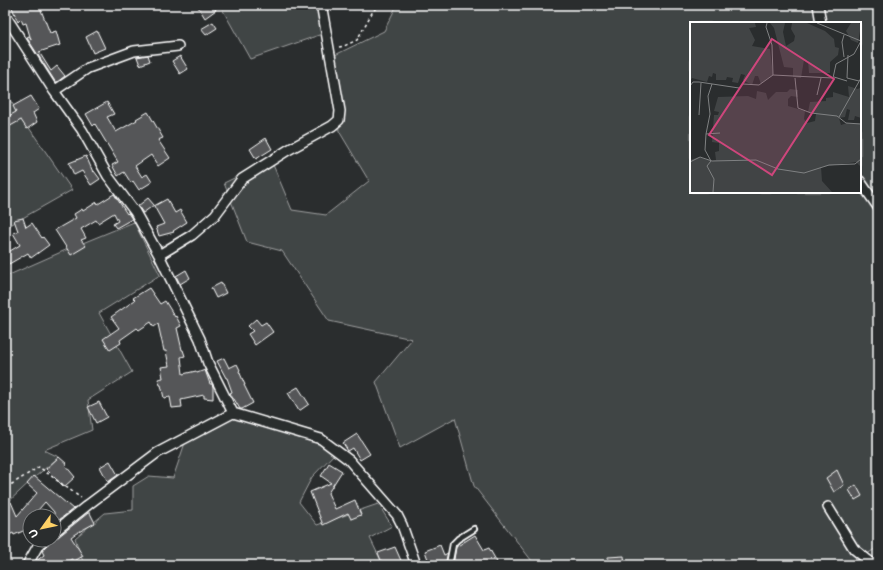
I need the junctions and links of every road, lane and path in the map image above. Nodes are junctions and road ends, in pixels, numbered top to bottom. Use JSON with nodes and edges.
{"nodes":[{"id":1,"x":320,"y":5,"type":"edge"},
{"id":2,"x":380,"y":5,"type":"edge"},
{"id":3,"x":818,"y":5,"type":"edge"},
{"id":4,"x":5,"y":16,"type":"edge"},
{"id":5,"x":821,"y":22,"type":"edge"},
{"id":6,"x":178,"y":46,"type":"dead end"},
{"id":7,"x":329,"y":50,"type":"junction"},
{"id":8,"x":54,"y":91,"type":"junction"},
{"id":9,"x":861,"y":182,"type":"edge"},
{"id":10,"x":878,"y":207,"type":"edge"},
{"id":11,"x":159,"y":255,"type":"junction"},
{"id":12,"x":234,"y":413,"type":"junction"},
{"id":13,"x":5,"y":484,"type":"edge"},
{"id":14,"x":89,"y":504,"type":"junction"},
{"id":15,"x":828,"y":507,"type":"dead end"},
{"id":16,"x":62,"y":526,"type":"edge"},
{"id":17,"x":474,"y":529,"type":"dead end"},
{"id":18,"x":37,"y":548,"type":"edge"},
{"id":19,"x":26,"y":565,"type":"edge"},
{"id":20,"x":416,"y":565,"type":"edge"},
{"id":21,"x":449,"y":565,"type":"edge"},
{"id":22,"x":874,"y":565,"type":"edge"}],
"edges":[{"from":1,"to":7,"type":"street"},
{"from":2,"to":7,"type":"path"},
{"from":3,"to":5,"type":"street"},
{"from":4,"to":8,"type":"street"},
{"from":6,"to":8,"type":"street"},
{"from":7,"to":11,"type":"street"},
{"from":8,"to":11,"type":"street"},
{"from":9,"to":10,"type":"street"},
{"from":11,"to":12,"type":"street"},
{"from":12,"to":14,"type":"street"},
{"from":12,"to":20,"type":"street"},
{"from":13,"to":14,"type":"path"},
{"from":14,"to":16,"type":"street"},
{"from":15,"to":22,"type":"street"},
{"from":17,"to":21,"type":"lane"},
{"from":18,"to":19,"type":"street"}]}
